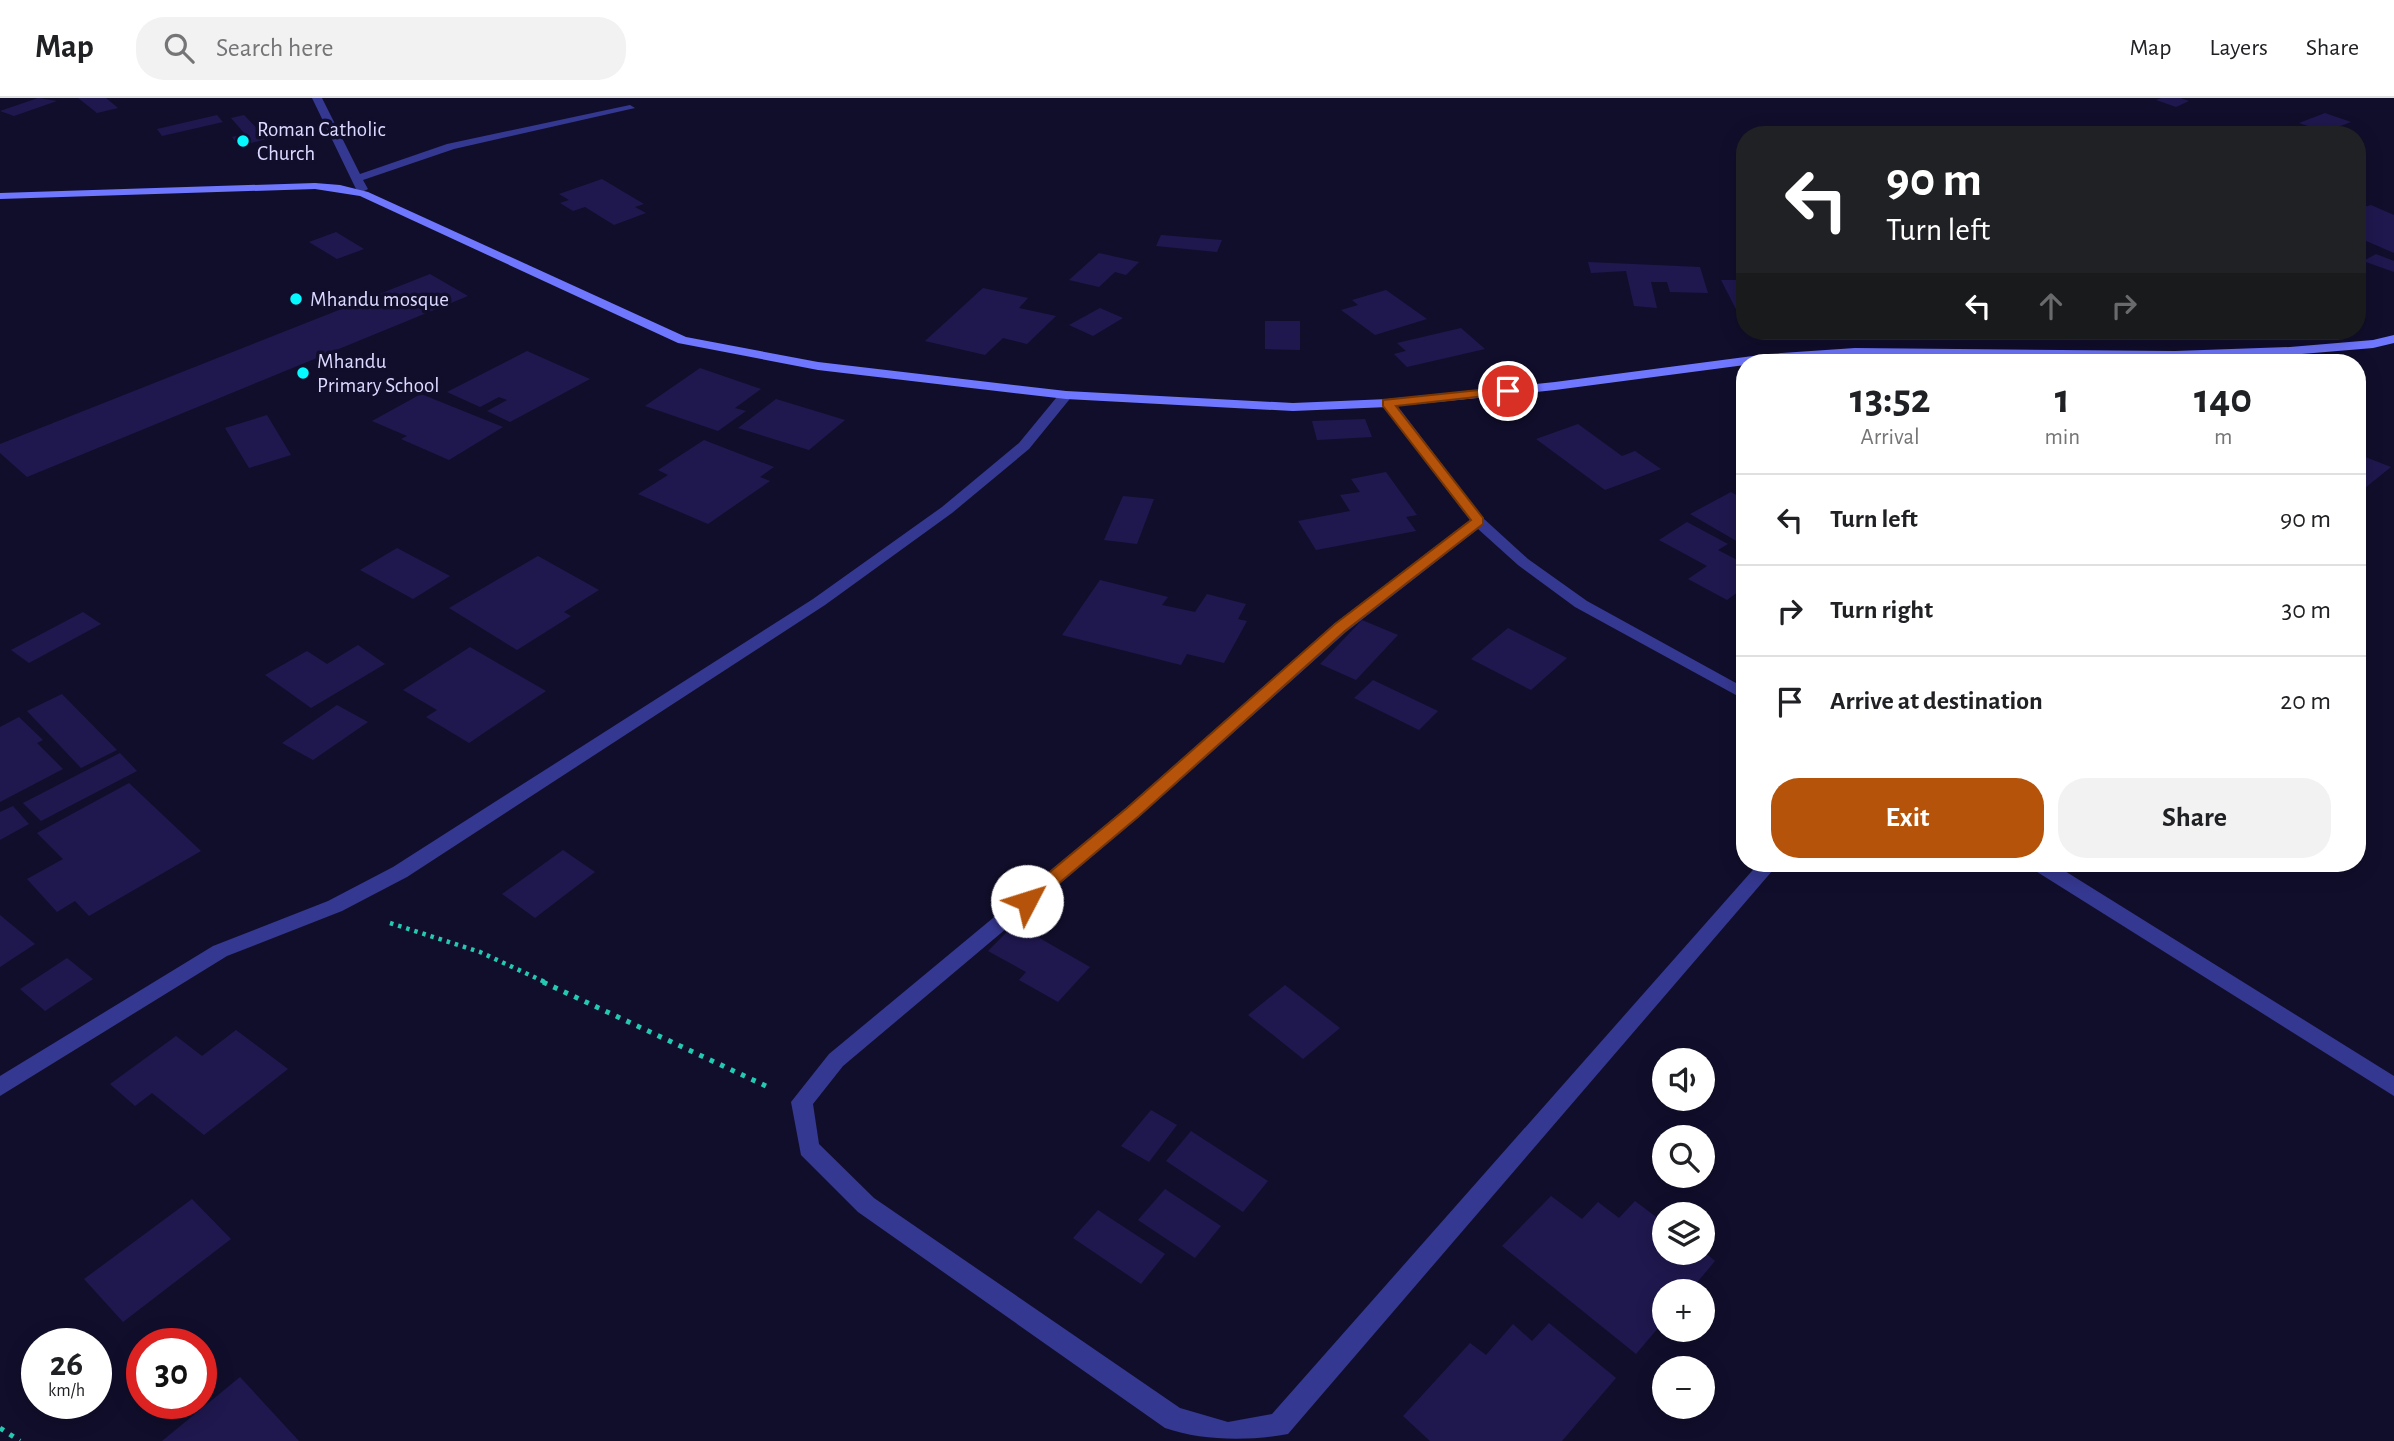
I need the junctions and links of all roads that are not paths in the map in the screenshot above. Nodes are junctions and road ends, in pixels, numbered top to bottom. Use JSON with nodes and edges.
{"nodes":[{"id":1,"x":317,"y":98,"type":"edge"},
{"id":2,"x":630,"y":108,"type":"dead end"},
{"id":3,"x":357,"y":179,"type":"junction"},
{"id":4,"x":364,"y":194,"type":"junction"},
{"id":5,"x":0,"y":196,"type":"edge"},
{"id":6,"x":2394,"y":340,"type":"edge"},
{"id":7,"x":1827,"y":354,"type":"edge"},
{"id":8,"x":2008,"y":354,"type":"edge"},
{"id":9,"x":2204,"y":354,"type":"edge"},
{"id":10,"x":1736,"y":362,"type":"edge"},
{"id":11,"x":1066,"y":395,"type":"junction"},
{"id":12,"x":1388,"y":403,"type":"junction"},
{"id":13,"x":1478,"y":521,"type":"junction"},
{"id":14,"x":1736,"y":690,"type":"edge"},
{"id":15,"x":1762,"y":872,"type":"edge"},
{"id":16,"x":2052,"y":872,"type":"edge"},
{"id":17,"x":0,"y":1087,"type":"edge"},
{"id":18,"x":2394,"y":1087,"type":"edge"},
{"id":19,"x":1220,"y":1436,"type":"edge"}],
"edges":[{"from":1,"to":3,"type":"street"},
{"from":2,"to":3,"type":"street"},
{"from":3,"to":4,"type":"street"},
{"from":4,"to":5,"type":"street"},
{"from":4,"to":11,"type":"street"},
{"from":6,"to":9,"type":"street"},
{"from":7,"to":8,"type":"street"},
{"from":10,"to":12,"type":"street"},
{"from":11,"to":12,"type":"street"},
{"from":11,"to":17,"type":"street"},
{"from":12,"to":13,"type":"street"},
{"from":13,"to":14,"type":"street"},
{"from":13,"to":19,"type":"street"},
{"from":15,"to":19,"type":"street"},
{"from":16,"to":18,"type":"street"}]}
